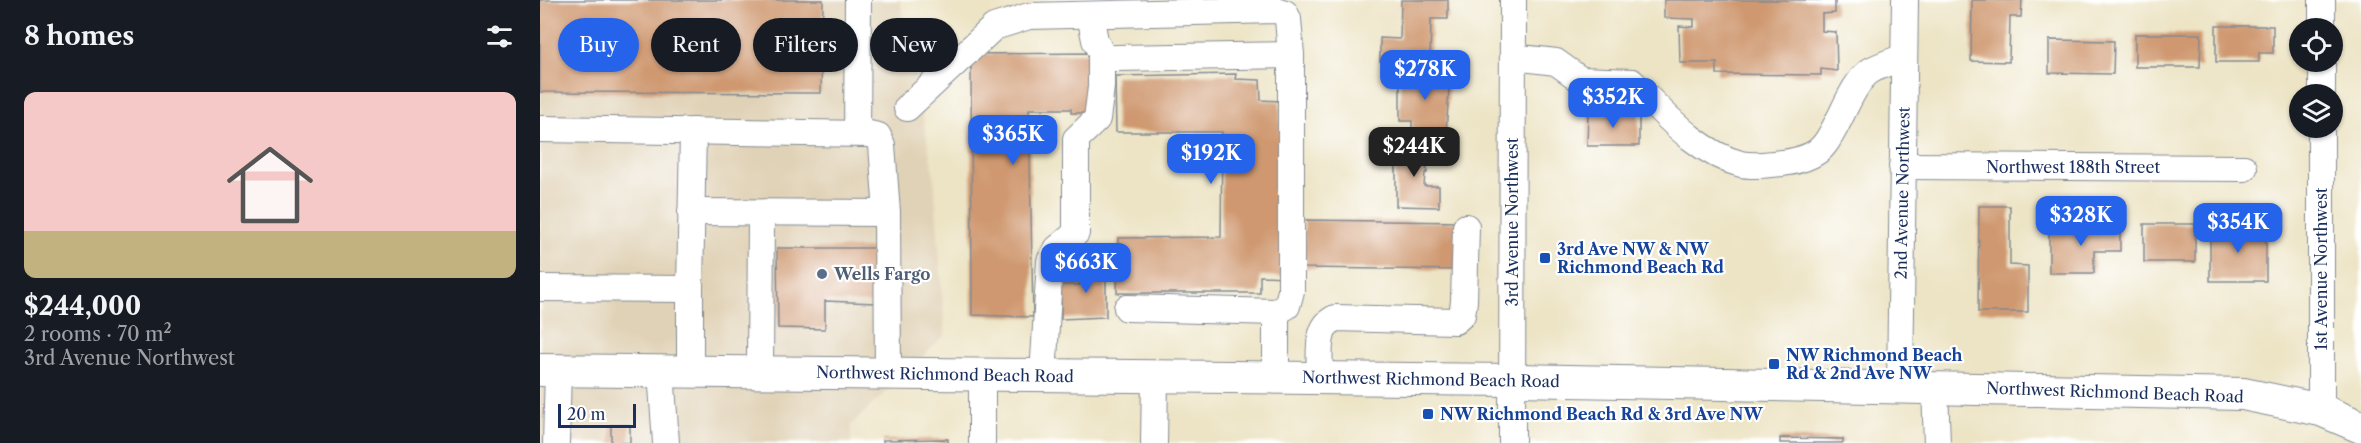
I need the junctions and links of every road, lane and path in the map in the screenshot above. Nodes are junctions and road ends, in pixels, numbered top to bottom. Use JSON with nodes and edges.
{"nodes":[{"id":1,"x":858,"y":0,"type":"edge"},
{"id":2,"x":1513,"y":0,"type":"edge"},
{"id":3,"x":1905,"y":0,"type":"edge"},
{"id":4,"x":2322,"y":0,"type":"edge"},
{"id":5,"x":1090,"y":15,"type":"junction"},
{"id":6,"x":2322,"y":18,"type":"edge"},
{"id":7,"x":1291,"y":55,"type":"junction"},
{"id":8,"x":1513,"y":57,"type":"junction"},
{"id":9,"x":1904,"y":57,"type":"junction"},
{"id":10,"x":1116,"y":58,"type":"dead end"},
{"id":11,"x":907,"y":108,"type":"dead end"},
{"id":12,"x":540,"y":129,"type":"edge"},
{"id":13,"x":693,"y":131,"type":"junction"},
{"id":14,"x":857,"y":133,"type":"junction"},
{"id":15,"x":2322,"y":138,"type":"edge"},
{"id":16,"x":1902,"y":166,"type":"junction"},
{"id":17,"x":2244,"y":168,"type":"dead end"},
{"id":18,"x":691,"y":212,"type":"junction"},
{"id":19,"x":761,"y":213,"type":"junction"},
{"id":20,"x":887,"y":213,"type":"junction"},
{"id":21,"x":1466,"y":227,"type":"dead end"},
{"id":22,"x":540,"y":288,"type":"edge"},
{"id":23,"x":690,"y":289,"type":"junction"},
{"id":24,"x":1127,"y":308,"type":"dead end"},
{"id":25,"x":1276,"y":312,"type":"junction"},
{"id":26,"x":549,"y":370,"type":"edge"},
{"id":27,"x":676,"y":371,"type":"junction"},
{"id":28,"x":760,"y":372,"type":"junction"},
{"id":29,"x":888,"y":374,"type":"junction"},
{"id":30,"x":982,"y":375,"type":"junction"},
{"id":31,"x":1043,"y":375,"type":"junction"},
{"id":32,"x":1155,"y":376,"type":"junction"},
{"id":33,"x":1276,"y":377,"type":"junction"},
{"id":34,"x":1320,"y":378,"type":"junction"},
{"id":35,"x":1512,"y":380,"type":"junction"},
{"id":36,"x":1900,"y":387,"type":"junction"},
{"id":37,"x":1935,"y":388,"type":"junction"},
{"id":38,"x":2321,"y":410,"type":"junction"},
{"id":39,"x":2361,"y":427,"type":"edge"},
{"id":40,"x":556,"y":443,"type":"edge"},
{"id":41,"x":666,"y":443,"type":"edge"},
{"id":42,"x":982,"y":443,"type":"edge"},
{"id":43,"x":1154,"y":443,"type":"edge"},
{"id":44,"x":1512,"y":443,"type":"edge"},
{"id":45,"x":1937,"y":443,"type":"edge"}],
"edges":[{"from":1,"to":14,"type":"street"},
{"from":2,"to":8,"type":"street","name":"3rd Avenue Northwest"},
{"from":3,"to":9,"type":"street","name":"2nd Avenue Northwest"},
{"from":4,"to":6,"type":"street"},
{"from":5,"to":7,"type":"street"},
{"from":5,"to":11,"type":"street"},
{"from":5,"to":31,"type":"street"},
{"from":7,"to":10,"type":"street"},
{"from":7,"to":25,"type":"street"},
{"from":8,"to":9,"type":"street"},
{"from":8,"to":35,"type":"street","name":"3rd Avenue Northwest"},
{"from":9,"to":16,"type":"street","name":"2nd Avenue Northwest"},
{"from":12,"to":13,"type":"street"},
{"from":13,"to":14,"type":"street"},
{"from":13,"to":18,"type":"street"},
{"from":14,"to":20,"type":"street"},
{"from":15,"to":38,"type":"street","name":"1st Avenue Northwest"},
{"from":16,"to":17,"type":"street","name":"Northwest 188th Street"},
{"from":16,"to":36,"type":"street","name":"2nd Avenue Northwest"},
{"from":18,"to":19,"type":"street"},
{"from":18,"to":23,"type":"street"},
{"from":19,"to":20,"type":"street"},
{"from":19,"to":28,"type":"street"},
{"from":20,"to":29,"type":"street"},
{"from":21,"to":34,"type":"street"},
{"from":22,"to":23,"type":"street"},
{"from":23,"to":27,"type":"street"},
{"from":24,"to":25,"type":"street"},
{"from":25,"to":33,"type":"street"},
{"from":26,"to":27,"type":"main road","name":"Northwest Richmond Beach Road"},
{"from":26,"to":40,"type":"street"},
{"from":27,"to":28,"type":"main road","name":"Northwest Richmond Beach Road"},
{"from":27,"to":41,"type":"street"},
{"from":28,"to":29,"type":"main road","name":"Northwest Richmond Beach Road"},
{"from":29,"to":30,"type":"main road","name":"Northwest Richmond Beach Road"},
{"from":30,"to":31,"type":"main road","name":"Northwest Richmond Beach Road"},
{"from":30,"to":42,"type":"street"},
{"from":31,"to":32,"type":"main road","name":"Northwest Richmond Beach Road"},
{"from":32,"to":33,"type":"main road","name":"Northwest Richmond Beach Road"},
{"from":32,"to":43,"type":"street"},
{"from":33,"to":34,"type":"main road","name":"Northwest Richmond Beach Road"},
{"from":34,"to":35,"type":"main road","name":"Northwest Richmond Beach Road"},
{"from":35,"to":36,"type":"main road","name":"Northwest Richmond Beach Road"},
{"from":35,"to":44,"type":"street","name":"3rd Avenue Northwest"},
{"from":36,"to":37,"type":"main road","name":"Northwest Richmond Beach Road"},
{"from":37,"to":38,"type":"main road","name":"Northwest Richmond Beach Road"},
{"from":37,"to":45,"type":"street"},
{"from":38,"to":39,"type":"main road","name":"Northwest Richmond Beach Road"}]}
